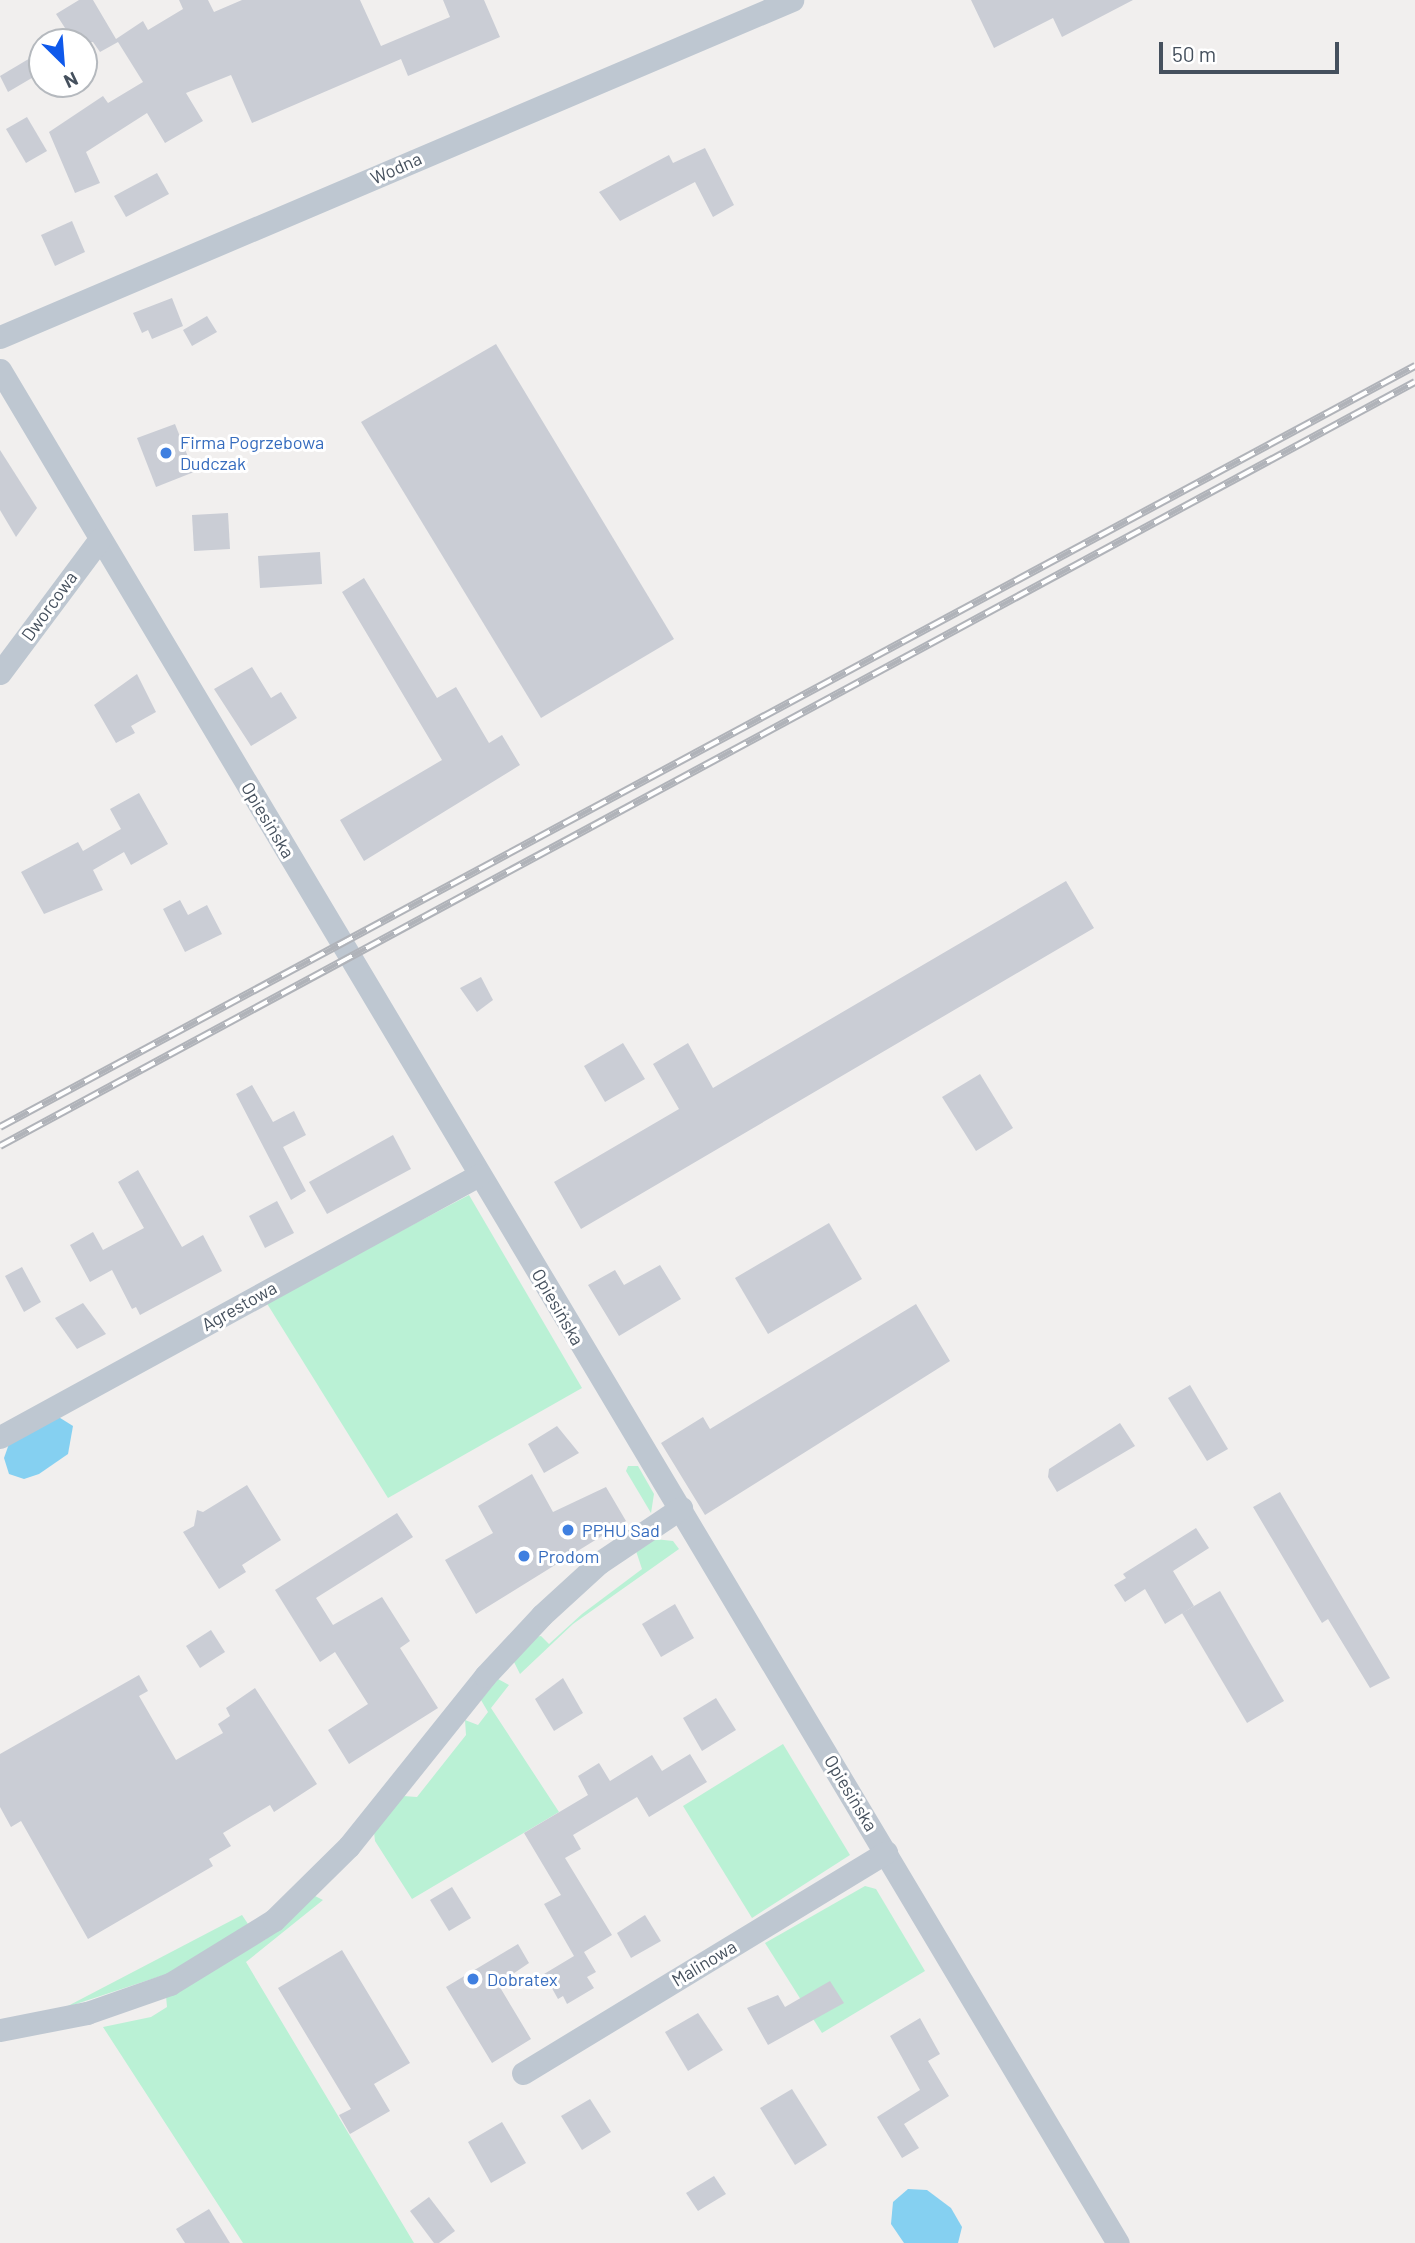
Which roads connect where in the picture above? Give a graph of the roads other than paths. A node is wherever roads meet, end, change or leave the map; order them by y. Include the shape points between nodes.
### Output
1 (792, 0) edge
2 (0, 337) edge
3 (0, 370) edge
4 (100, 539) junction
5 (0, 673) edge
6 (479, 1175) junction
7 (0, 1437) edge
8 (681, 1507) junction
9 (886, 1852) junction
10 (0, 2031) edge
11 (523, 2073) dead end
12 (1118, 2243) edge

1 - 2 street, Wodna
3 - 4 street, Opiesińska
4 - 5 street, Dworcowa
4 - 6 street, Opiesińska
6 - 7 street, Agrestowa
6 - 8 street, Opiesińska
8 - 9 street, Opiesińska
8 - 10 street via 599,1563 542,1615 485,1676 349,1846 274,1920 170,1984 88,2013
9 - 11 street, Malinowa
9 - 12 street, Opiesińska

